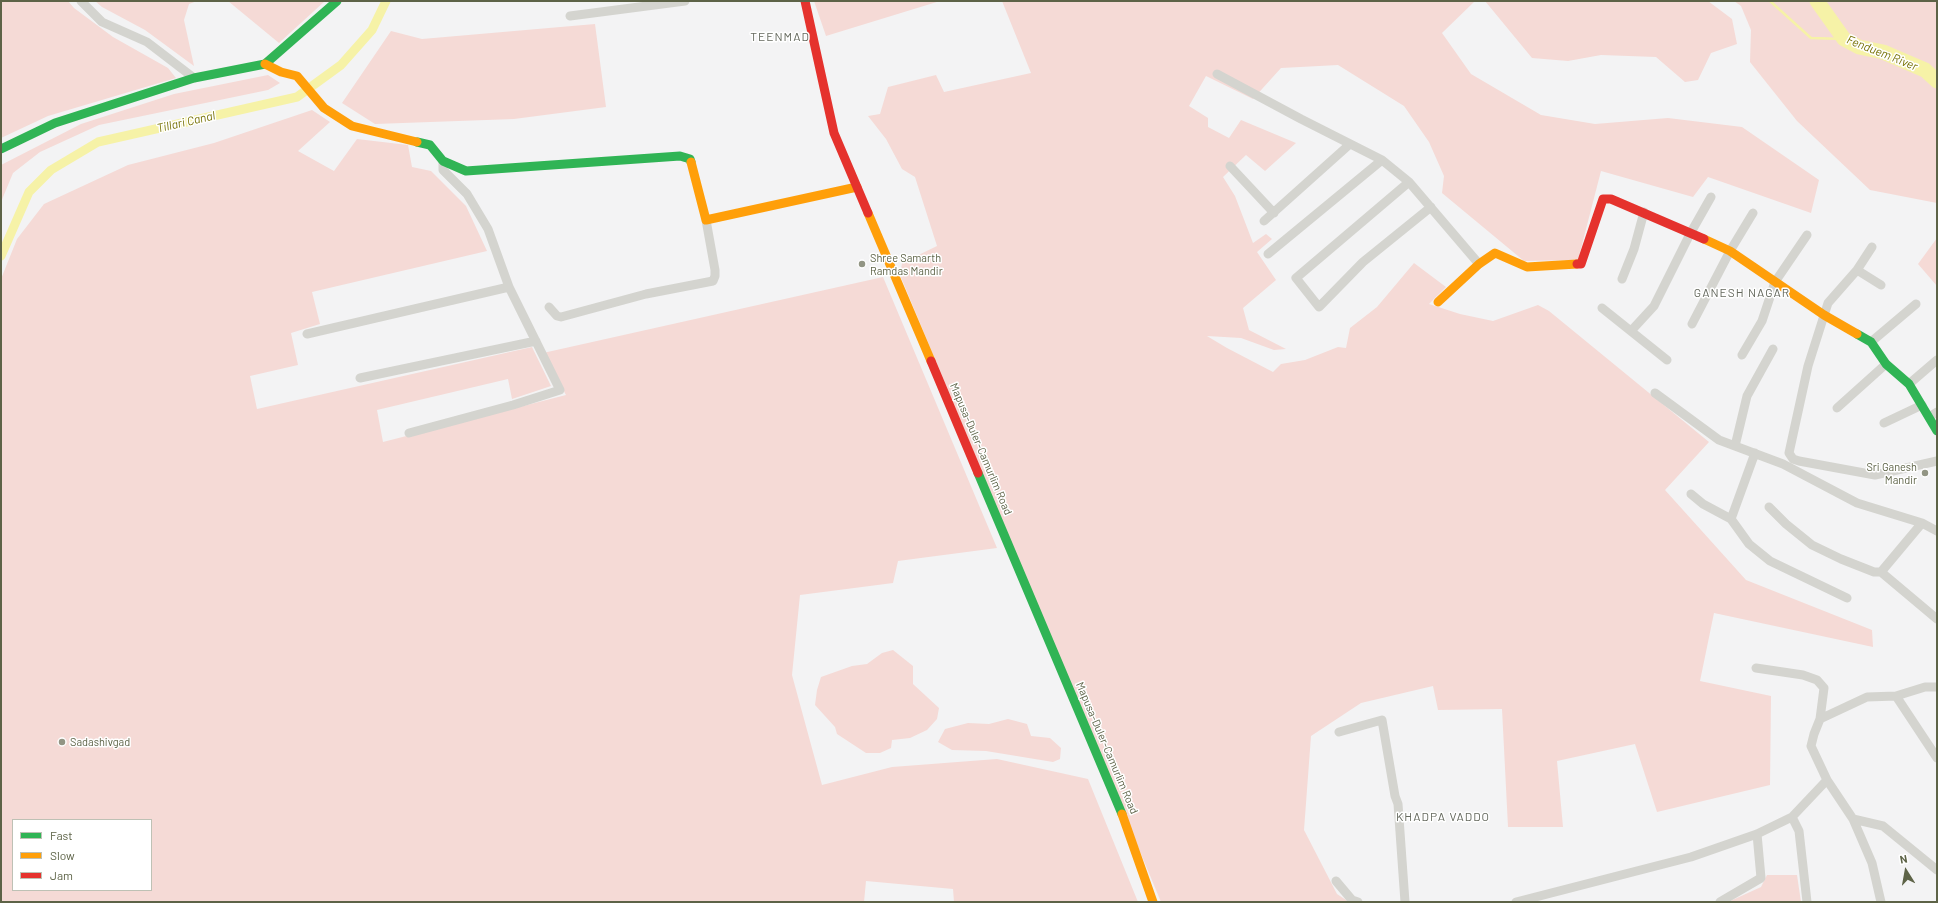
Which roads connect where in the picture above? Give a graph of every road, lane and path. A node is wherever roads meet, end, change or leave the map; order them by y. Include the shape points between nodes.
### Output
1 (81, 1) edge
2 (337, 1) edge
3 (685, 1) edge
4 (805, 1) edge
5 (570, 16) dead end
6 (265, 64) junction
7 (1217, 74) dead end
8 (194, 78) junction
9 (1350, 144) junction
10 (1, 148) edge
11 (1382, 160) junction
12 (443, 161) junction
13 (1230, 166) dead end
14 (1409, 182) junction
15 (857, 187) junction
16 (1711, 197) dead end
17 (1431, 207) junction
18 (1274, 212) junction
19 (1644, 212) junction
20 (1753, 212) dead end
21 (706, 220) junction
22 (1264, 221) dead end
23 (1690, 234) junction
24 (1807, 235) dead end
25 (1872, 247) dead end
26 (1730, 251) junction
27 (1268, 254) dead end
28 (1479, 264) junction
29 (1857, 270) junction
30 (1622, 279) dead end
31 (1775, 282) junction
32 (1881, 285) dead end
33 (509, 287) junction
34 (1438, 302) dead end
35 (1916, 304) dead end
36 (549, 307) dead end
37 (1602, 308) dead end
38 (1824, 315) junction
39 (1692, 324) dead end
40 (1631, 332) junction
41 (306, 334) dead end
42 (536, 341) junction
43 (1871, 342) junction
44 (1774, 349) dead end
45 (1742, 355) dead end
46 (1667, 360) dead end
47 (1937, 360) edge
48 (1886, 364) junction
49 (360, 378) dead end
50 (1909, 384) junction
51 (1655, 393) dead end
52 (1922, 405) junction
53 (1837, 408) dead end
54 (1933, 414) edge
55 (1884, 423) dead end
56 (1937, 431) edge
57 (409, 433) dead end
58 (1735, 446) junction
59 (1755, 453) junction
60 (1937, 461) edge
61 (1691, 494) dead end
62 (1769, 507) dead end
63 (1731, 519) junction
64 (1922, 523) junction
65 (1936, 529) edge
66 (1881, 572) junction
67 (1847, 598) dead end
68 (1937, 619) edge
69 (1756, 668) dead end
70 (1937, 687) edge
71 (1896, 696) junction
72 (1820, 719) junction
73 (1339, 732) dead end
74 (1937, 758) edge
75 (1827, 780) junction
76 (1792, 817) junction
77 (1853, 818) junction
78 (1757, 834) junction
79 (1937, 870) edge
80 (1336, 881) dead end
81 (1153, 902) edge
82 (1358, 902) edge
83 (1405, 902) edge
84 (1516, 902) edge
85 (1720, 902) edge
86 (1807, 902) edge
87 (1881, 902) edge

1 - 8 street via 102,22 147,42
2 - 6 street
3 - 5 street
4 - 15 street, Mapusa-Duler-Camurlim Road via 834,133
6 - 8 street
6 - 12 street via 297,76 324,108 352,126 430,145
7 - 9 street
8 - 10 street via 55,123
9 - 11 street
9 - 18 street
11 - 14 street
11 - 27 street
12 - 21 street via 466,170 680,156 690,159
12 - 33 street via 443,170 467,194 488,229
13 - 18 street
14 - 17 street
14 - 17 street via 1296,278 1319,307 1363,262
15 - 21 street
15 - 81 street, Mapusa-Duler-Camurlim Road via 1118,806
16 - 23 street
17 - 28 street
18 - 22 street
19 - 23 street
19 - 28 street via 1611,199 1603,199 1581,264 1527,267 1495,253
19 - 30 street via 1634,249
20 - 26 street
21 - 36 street via 715,270 713,281 646,294 561,317
23 - 26 street
23 - 40 street via 1654,306
24 - 31 street
25 - 29 street
26 - 31 street
26 - 39 street
28 - 34 street
29 - 32 street
29 - 38 street via 1828,303
31 - 38 street
31 - 45 street via 1762,321
33 - 41 street
33 - 42 street
35 - 43 street
37 - 40 street
38 - 43 street
38 - 60 street via 1808,366 1789,453 1793,459 1876,475
40 - 46 street
42 - 49 street
42 - 57 street via 560,390
43 - 48 street
44 - 58 street via 1748,396
47 - 50 street
48 - 50 street
48 - 53 street
50 - 52 street
51 - 58 street via 1719,440
52 - 54 street
52 - 55 street
54 - 56 street
58 - 59 street
59 - 63 street
59 - 64 street via 1783,464 1857,502
61 - 63 street via 1703,504
62 - 66 street via 1812,545 1840,559 1874,572
63 - 67 street via 1748,544 1770,561
64 - 65 street
64 - 66 street
66 - 68 street
69 - 72 street via 1803,675 1817,680 1824,688
70 - 71 street via 1925,687
71 - 72 street via 1867,697
71 - 74 street
72 - 75 street via 1812,746
73 - 83 street via 1382,720 1398,804
75 - 76 street
75 - 77 street
76 - 78 street
76 - 86 street via 1799,831
77 - 79 street via 1883,826
77 - 87 street via 1872,863
78 - 84 street via 1691,857
78 - 85 street via 1761,878
80 - 82 street via 1352,900

